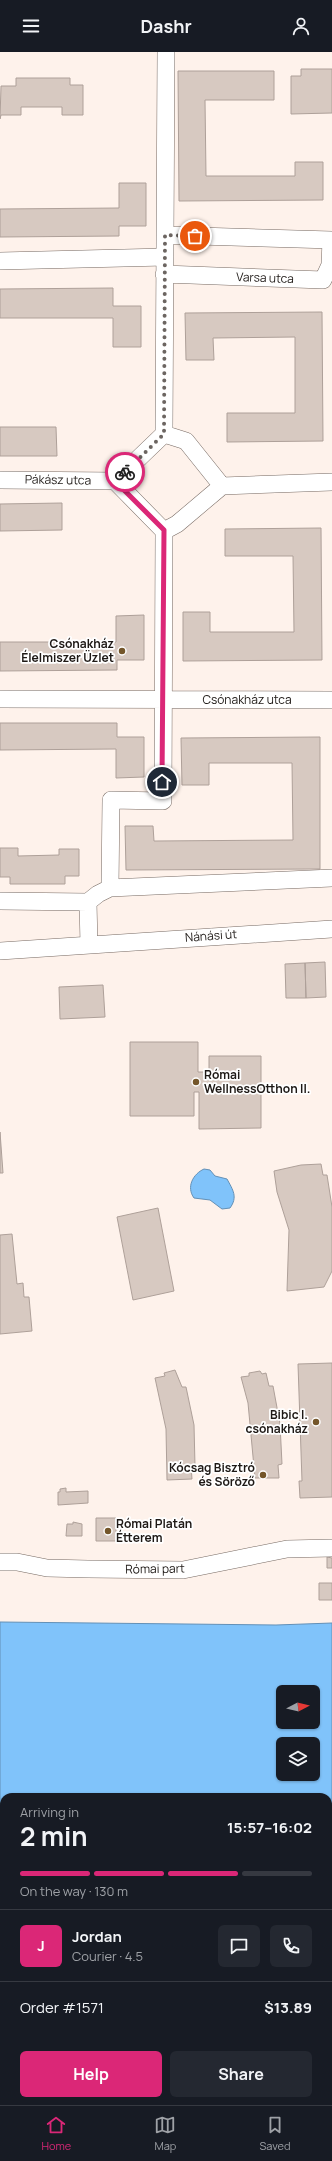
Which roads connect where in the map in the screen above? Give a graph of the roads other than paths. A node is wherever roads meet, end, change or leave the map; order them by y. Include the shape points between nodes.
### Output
1 (166, 52) edge
2 (165, 235) junction
3 (332, 240) edge
4 (165, 257) junction
5 (0, 261) edge
6 (164, 274) junction
7 (164, 434) junction
8 (0, 480) edge
9 (115, 481) junction
10 (332, 482) edge
11 (222, 486) junction
12 (164, 530) junction
13 (0, 699) edge
14 (332, 700) edge
15 (163, 701) junction
16 (332, 878) edge
17 (110, 888) junction
18 (0, 901) edge
19 (88, 902) junction
20 (332, 929) edge
21 (89, 945) junction
22 (0, 951) edge
23 (332, 1548) edge
24 (0, 1562) edge

1 - 2 street
2 - 3 street, Varsa utca
2 - 4 street
3 - 6 street, Varsa utca via 330,265 323,280
4 - 5 street
4 - 6 street
6 - 7 street
7 - 9 street
7 - 11 street via 186,441
8 - 9 street, Pákász utca
9 - 12 street
10 - 11 street
11 - 12 street via 177,524
12 - 15 street
13 - 15 street, Csónakház utca
14 - 15 street, Csónakház utca
15 - 17 street via 163,801 111,800
16 - 17 street
17 - 19 street
18 - 19 street
19 - 21 street
20 - 21 street, Nánási út
21 - 22 street, Nánási út
23 - 24 street, Római part via 287,1549 183,1570 88,1570

